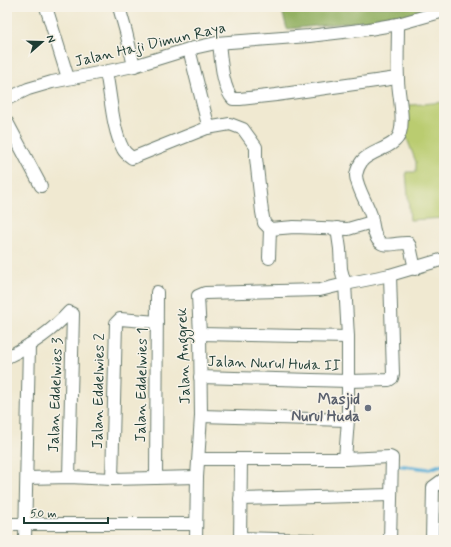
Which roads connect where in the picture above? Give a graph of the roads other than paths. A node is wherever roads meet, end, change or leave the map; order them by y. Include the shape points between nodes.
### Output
1 (46, 7) edge
2 (119, 7) edge
3 (444, 11) edge
4 (398, 24) junction
5 (219, 43) junction
6 (189, 49) junction
7 (134, 66) junction
8 (106, 72) junction
9 (68, 78) junction
10 (397, 78) junction
11 (7, 99) edge
12 (7, 122) edge
13 (207, 128) junction
14 (41, 186) dead end
15 (372, 222) junction
16 (337, 228) junction
17 (270, 229) junction
18 (269, 258) dead end
19 (444, 259) edge
20 (415, 268) junction
21 (390, 275) junction
22 (343, 277) junction
23 (157, 292) dead end
24 (157, 322) junction
25 (200, 334) junction
26 (348, 337) junction
27 (29, 345) junction
28 (7, 357) edge
29 (200, 377) junction
30 (348, 381) junction
31 (201, 416) junction
32 (348, 420) junction
33 (198, 459) junction
34 (242, 459) junction
35 (346, 459) junction
36 (69, 477) junction
37 (27, 478) junction
38 (156, 478) junction
39 (197, 478) junction
40 (112, 479) junction
41 (444, 480) edge
42 (391, 495) junction
43 (240, 499) junction
44 (7, 524) edge
45 (25, 524) junction
46 (196, 524) junction
47 (240, 539) edge
48 (25, 540) edge
49 (196, 540) edge
50 (312, 540) edge
51 (390, 540) edge
52 (432, 540) edge

1 - 9 street
2 - 7 street
3 - 4 street, Jalan Haji Dimun Raya
4 - 5 street, Jalan Haji Dimun Raya via 321,35
4 - 10 street
5 - 6 street, Jalan Haji Dimun Raya
5 - 10 street via 226,88 233,99
6 - 7 street, Jalan Haji Dimun Raya
6 - 13 street
7 - 8 street, Jalan Haji Dimun Raya
8 - 9 street, Jalan Haji Dimun Raya
8 - 13 street via 116,127 123,148 132,158
9 - 11 street, Jalan Haji Dimun Raya
10 - 15 street via 402,124 398,138 363,159 356,175
12 - 14 street
13 - 17 street via 230,124 243,129 256,147 262,212 264,223
15 - 16 street via 348,229
15 - 20 street via 380,243 408,243
16 - 17 street
16 - 22 street
17 - 18 street
19 - 20 street
20 - 21 street
21 - 22 street
21 - 30 street, Jalan Nurul Huda II via 394,374 389,380
22 - 25 street, Jalan Anggrek via 320,290 200,294
22 - 26 street
23 - 24 street, Jalan Eddelwies 1
24 - 38 street, Jalan Eddelwies 1
24 - 40 street, Jalan Eddelwies 2 via 120,319 116,323
25 - 26 street
25 - 29 street, Jalan Anggrek
26 - 30 street
27 - 28 street
27 - 36 street, Jalan Eddelwies 3 via 69,312 73,314
27 - 37 street
29 - 30 street, Jalan Nurul Huda II
29 - 31 street, Jalan Anggrek
30 - 32 street
31 - 32 street
31 - 33 street, Jalan Anggrek
32 - 35 street
33 - 34 street
33 - 39 street, Jalan Anggrek
34 - 35 street
34 - 43 street
35 - 42 street via 392,457
36 - 37 street
36 - 40 street
37 - 45 street
38 - 39 street
38 - 40 street
39 - 46 street, Jalan Anggrek
41 - 52 street via 434,486
42 - 43 street
42 - 51 street
43 - 47 street
44 - 45 street
45 - 46 street
45 - 48 street
46 - 49 street, Jalan Anggrek
47 - 50 street

